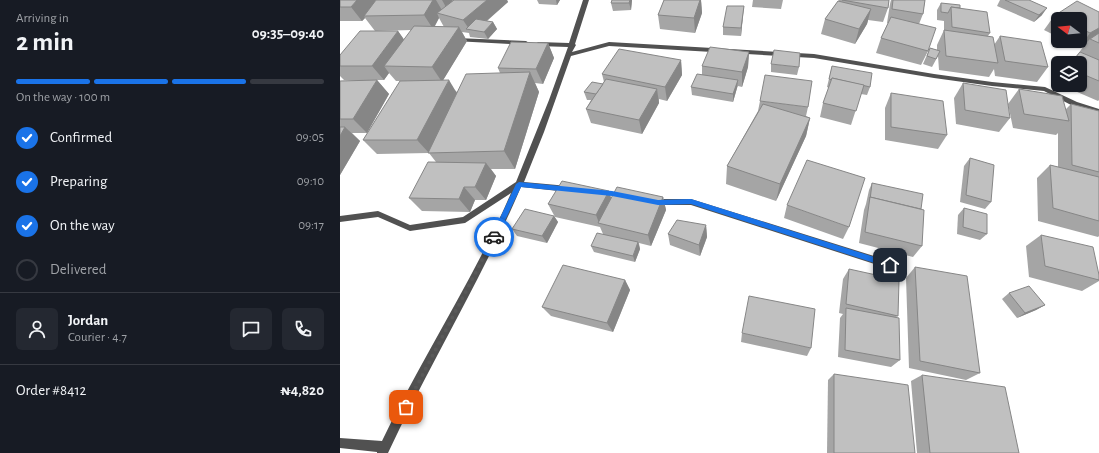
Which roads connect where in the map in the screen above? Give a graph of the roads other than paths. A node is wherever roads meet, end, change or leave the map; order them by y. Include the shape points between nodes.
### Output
1 (586, 0) edge
2 (449, 39) edge
3 (573, 45) junction
4 (570, 54) junction
5 (1099, 112) edge
6 (519, 184) junction
7 (574, 189) edge
8 (643, 199) edge
9 (340, 219) edge
10 (890, 265) dead end
11 (340, 443) edge
12 (383, 450) edge

1 - 3 street
2 - 3 street
3 - 4 street
4 - 5 street via 609,44 814,56 934,76 1045,89 1075,104
4 - 6 street
6 - 7 street
6 - 9 street via 465,220 410,228 378,214
6 - 12 street via 483,260
8 - 10 street via 658,202 691,202
11 - 12 street

